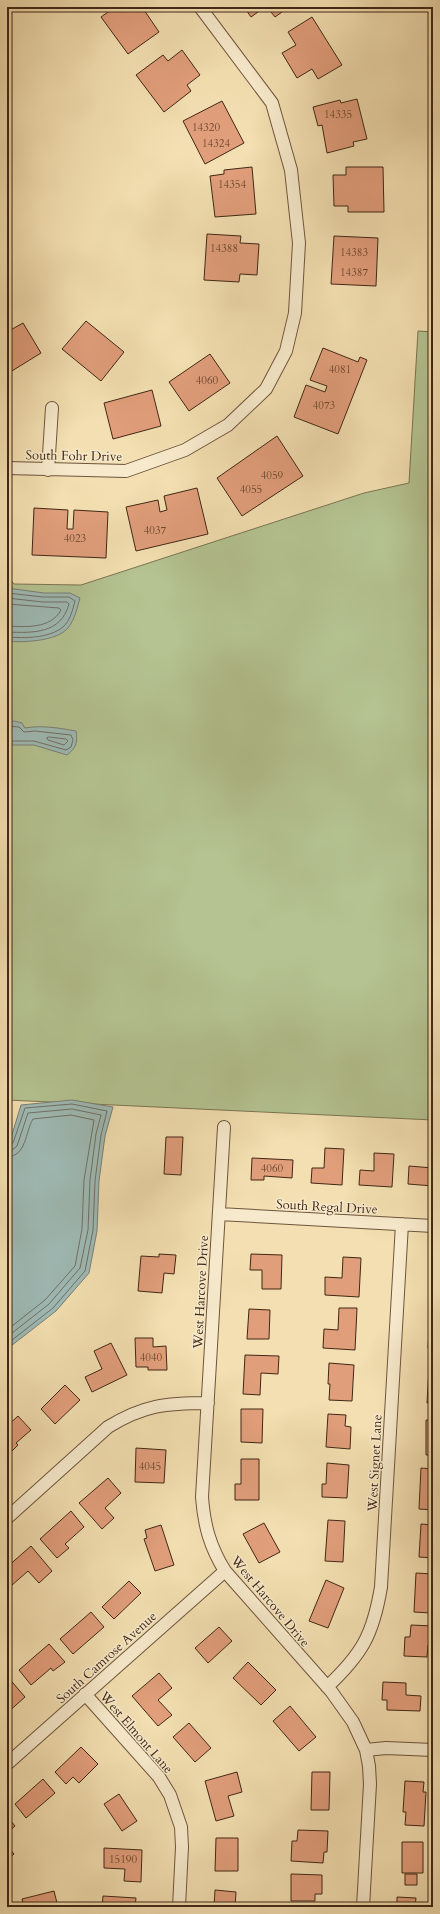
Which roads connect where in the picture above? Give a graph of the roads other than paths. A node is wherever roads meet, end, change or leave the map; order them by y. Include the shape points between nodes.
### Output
1 (200, 7) edge
2 (52, 408) dead end
3 (7, 468) edge
4 (48, 470) junction
5 (224, 1127) dead end
6 (219, 1214) junction
7 (402, 1224) junction
8 (433, 1226) edge
9 (208, 1403) junction
10 (7, 1518) edge
11 (225, 1571) junction
12 (327, 1687) junction
13 (86, 1694) junction
14 (366, 1750) junction
15 (433, 1750) edge
16 (7, 1764) edge
17 (179, 1907) edge
18 (363, 1907) edge

1 - 4 street, South Fohr Drive via 272,103 291,170 299,243 295,313 286,352 266,389 228,425 185,450 126,471
2 - 4 street
3 - 4 street, South Fohr Drive
5 - 6 street, West Harcove Drive
6 - 7 street, South Regal Drive
6 - 9 street, West Harcove Drive
7 - 8 street, South Regal Drive
7 - 12 street, West Signet Lane via 381,1587 370,1631 356,1657
9 - 10 street via 161,1405 126,1416 108,1428
9 - 11 street, West Harcove Drive via 202,1497 204,1518 207,1535
11 - 12 street, West Harcove Drive
11 - 13 street, South Camrose Avenue
12 - 14 street, West Harcove Drive via 353,1722
13 - 16 street, South Camrose Avenue
13 - 17 street, West Elmont Lane via 159,1777 170,1795 181,1827
14 - 15 street
14 - 18 street, West Harcove Drive via 370,1784

